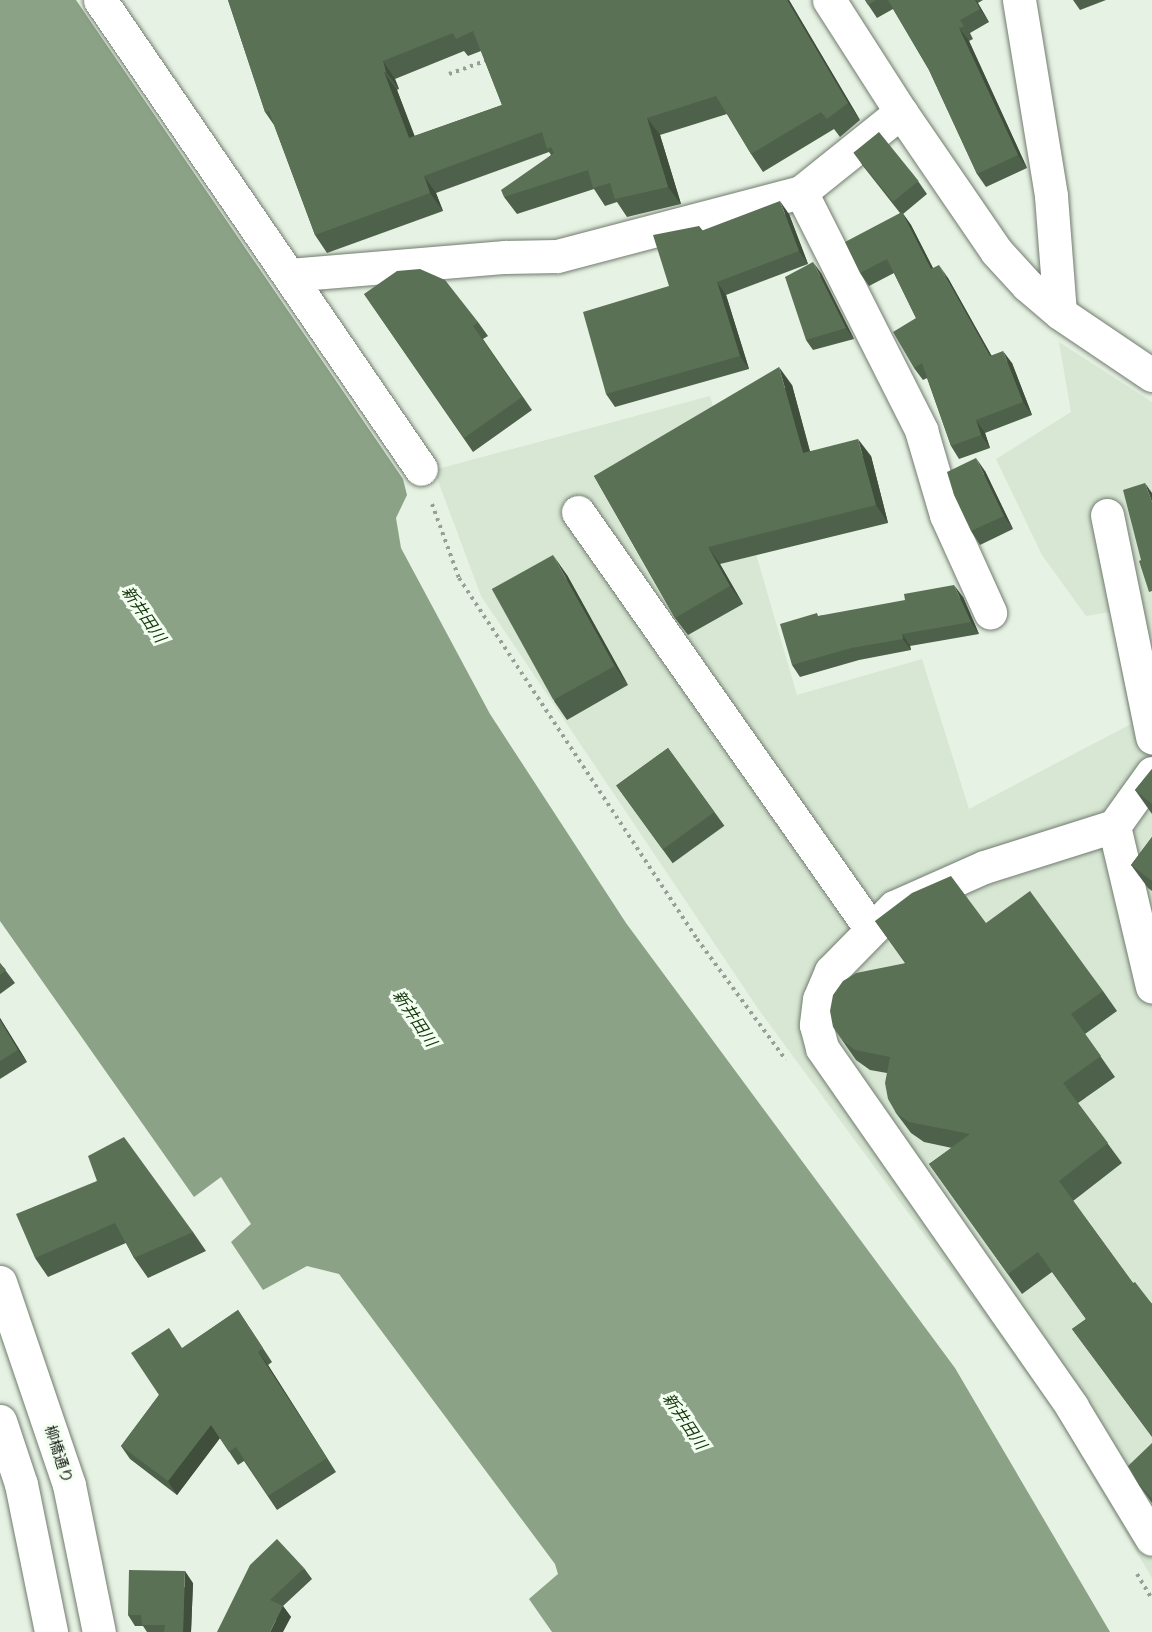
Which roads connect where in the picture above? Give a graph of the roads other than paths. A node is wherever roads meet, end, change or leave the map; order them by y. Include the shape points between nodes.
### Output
1 (100, 0) edge
2 (829, 0) edge
3 (1019, 0) edge
4 (901, 112) junction
5 (801, 192) junction
6 (289, 275) junction
7 (1060, 313) junction
8 (1152, 375) edge
9 (421, 469) road end
10 (578, 512) dead end
11 (1107, 515) dead end
12 (990, 612) dead end
13 (1152, 736) edge
14 (1152, 773) edge
15 (1114, 826) junction
16 (871, 929) junction
17 (1152, 987) edge
18 (0, 1282) edge
19 (0, 1421) edge
20 (1152, 1539) edge
21 (51, 1632) edge
22 (99, 1632) edge

1 - 6 street
2 - 4 street
3 - 7 street via 1051,196
4 - 5 street
4 - 7 street via 996,251
5 - 6 street via 557,256 505,256
5 - 12 street via 921,430 946,515
6 - 9 street
7 - 8 street
10 - 16 street
11 - 13 street
14 - 15 street
15 - 16 street via 984,867 894,907
15 - 17 street
16 - 20 street via 831,971 819,999 816,1025 822,1048 1072,1407
18 - 22 street, 柳橋通り via 69,1485
19 - 21 street via 21,1484

